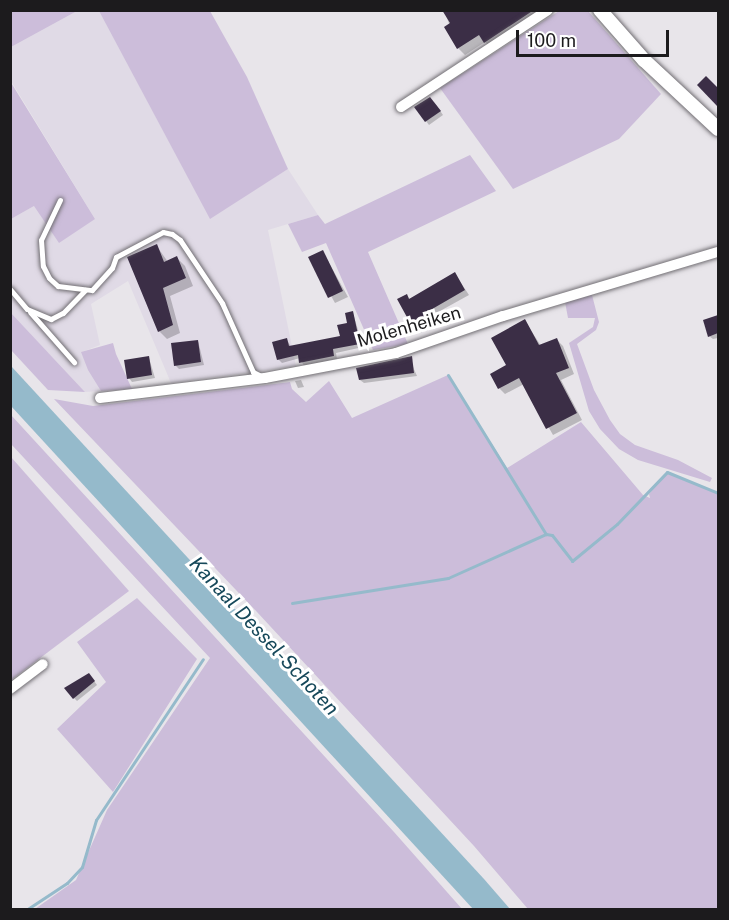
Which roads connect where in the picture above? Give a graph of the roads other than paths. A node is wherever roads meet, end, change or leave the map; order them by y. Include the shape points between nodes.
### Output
1 (548, 10) edge
2 (607, 13) edge
3 (401, 107) dead end
4 (718, 129) edge
5 (60, 200) dead end
6 (718, 252) edge
7 (10, 289) edge
8 (85, 290) junction
9 (27, 309) junction
10 (74, 362) dead end
11 (265, 378) junction
12 (100, 398) dead end
13 (43, 664) dead end
14 (10, 689) edge

1 - 3 street
2 - 4 street via 644,60
5 - 8 lane via 40,240 42,266 58,285
6 - 11 street, Molenheiken via 503,316 419,347
7 - 9 lane
8 - 9 lane via 63,313 51,319
8 - 11 lane via 92,290 103,279 116,257 163,232 172,234 222,303 253,372
9 - 10 lane
11 - 12 street, Molenheiken
13 - 14 street

